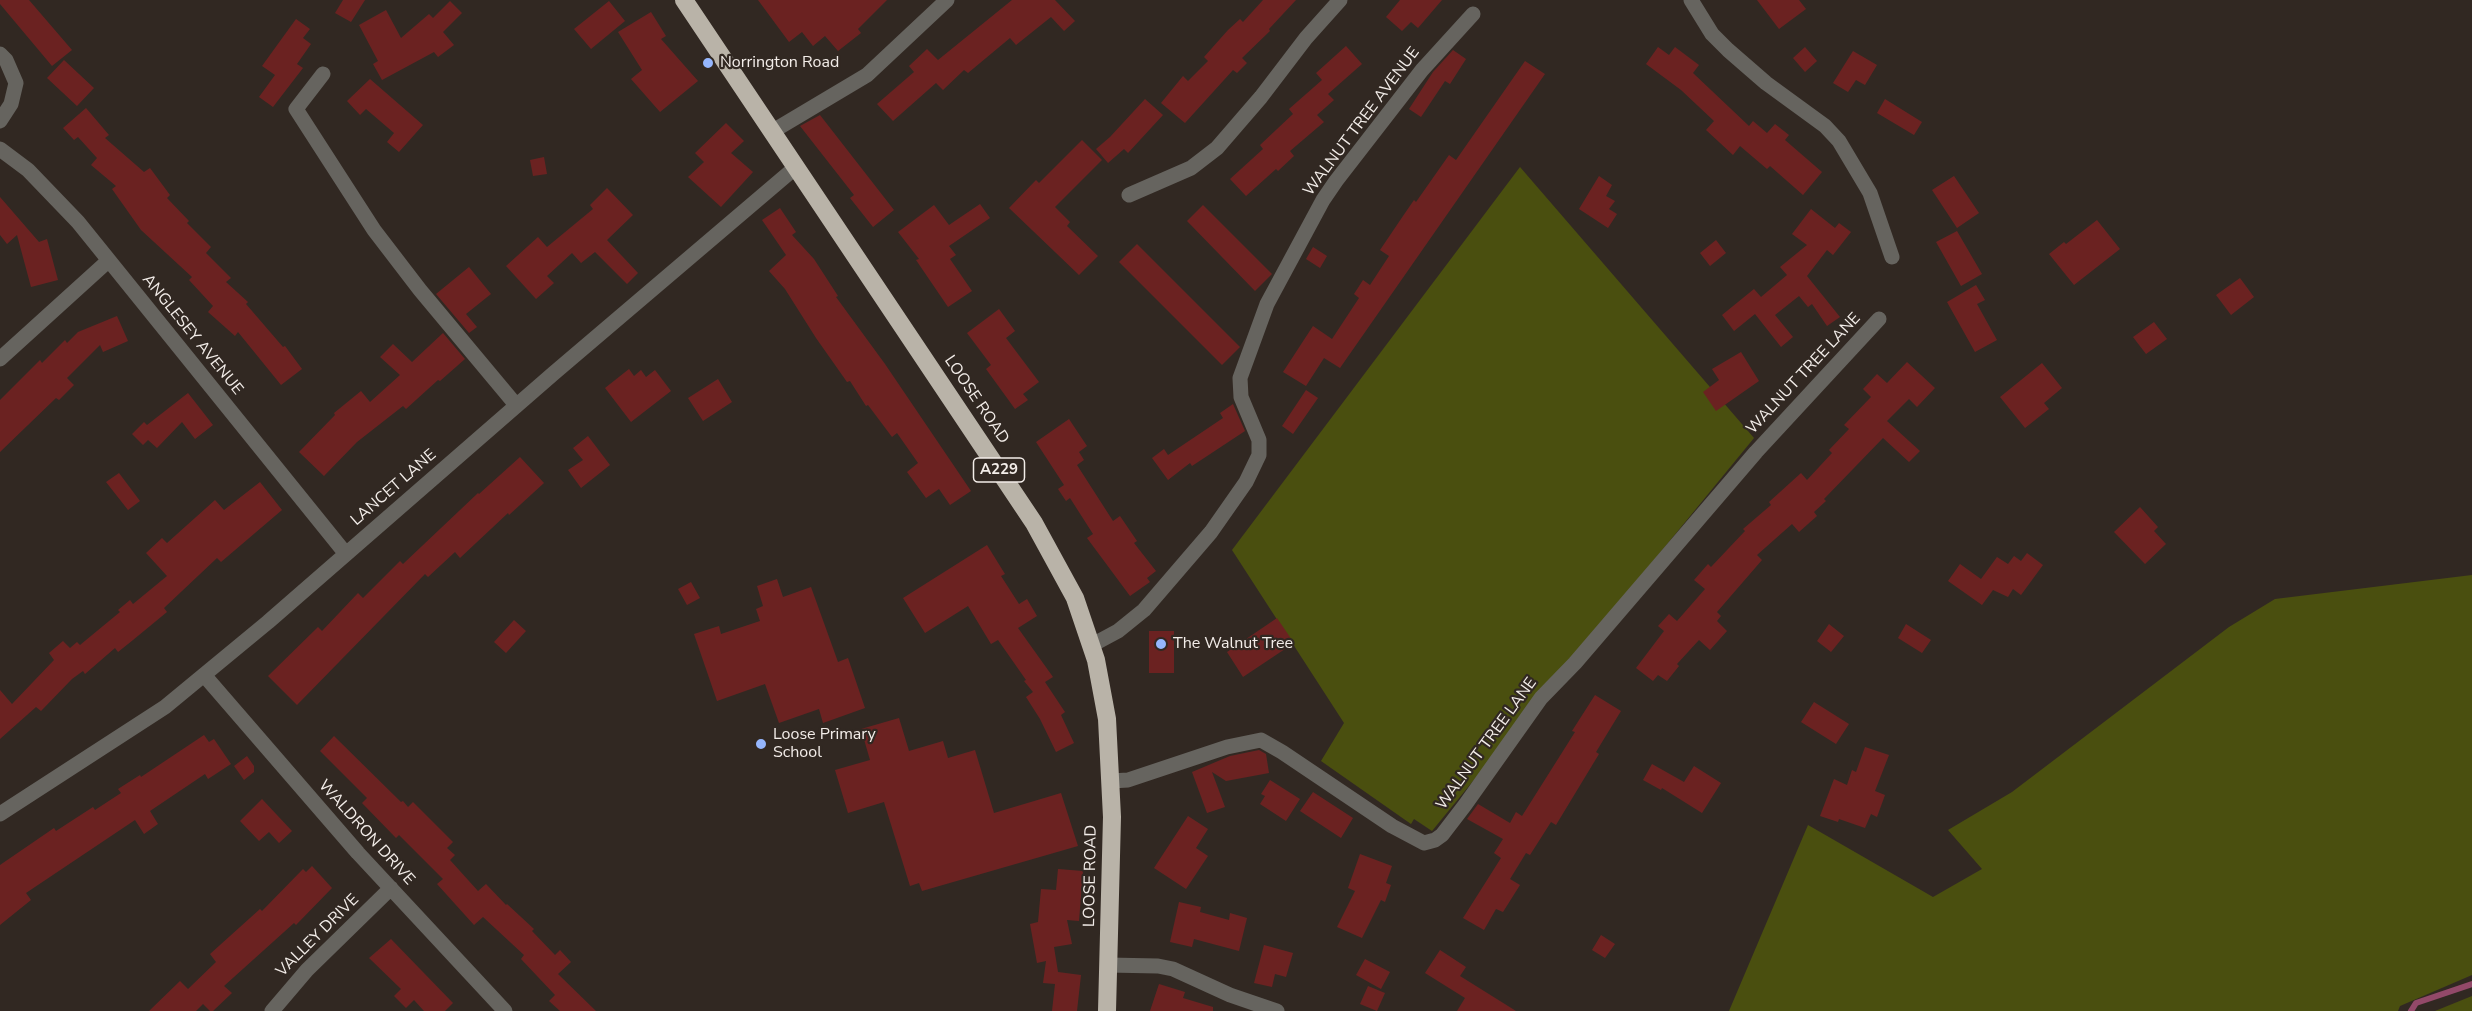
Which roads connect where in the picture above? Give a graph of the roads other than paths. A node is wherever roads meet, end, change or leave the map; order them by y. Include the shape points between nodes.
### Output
1 (684, 0) edge
2 (947, 0) edge
3 (1340, 0) edge
4 (1691, 0) edge
5 (1473, 14) dead end
6 (0, 54) edge
7 (322, 74) dead end
8 (0, 121) edge
9 (772, 131) junction
10 (0, 149) edge
11 (796, 167) junction
12 (1129, 195) dead end
13 (1892, 257) dead end
14 (108, 261) junction
15 (1879, 319) dead end
16 (0, 359) edge
17 (516, 405) junction
18 (346, 554) junction
19 (1092, 645) junction
20 (204, 675) junction
21 (1111, 782) junction
22 (0, 814) edge
23 (391, 888) junction
24 (1108, 965) junction
25 (272, 1011) edge
26 (505, 1011) edge
27 (1107, 1011) edge
28 (1277, 1011) edge

1 - 9 highway, LOOSE ROAD / A229
2 - 9 street via 867,75
3 - 12 street via 1217,148 1191,168
4 - 13 street via 1712,34 1728,50 1839,141 1870,194
5 - 19 street, WALNUT TREE AVENUE via 1422,70 1336,181 1267,304 1239,386 1259,440 1259,456 1246,482 1210,532 1144,610
6 - 8 street via 16,83 11,104
7 - 17 street via 296,109 374,230
9 - 11 highway, LOOSE ROAD / A229
10 - 14 street, ANGLESEY AVENUE via 49,190
11 - 17 street, LANCET LANE
11 - 19 highway, LOOSE ROAD / A229 via 1034,523 1075,598
14 - 16 street
14 - 18 street, ANGLESEY AVENUE
15 - 21 street, WALNUT TREE LANE via 1749,460 1541,698 1465,806 1436,840 1424,843 1392,826 1261,740
17 - 18 street, LANCET LANE
18 - 20 street, LANCET LANE
19 - 21 highway, LOOSE ROAD / A229 via 1107,718
20 - 22 street, LANCET LANE via 112,743
20 - 23 street, WALDRON DRIVE
21 - 24 highway, LOOSE ROAD / A229
23 - 25 street, VALLEY DRIVE via 307,970
23 - 26 street, WALDRON DRIVE
24 - 27 highway, LOOSE ROAD / A229
24 - 28 street via 1173,969

